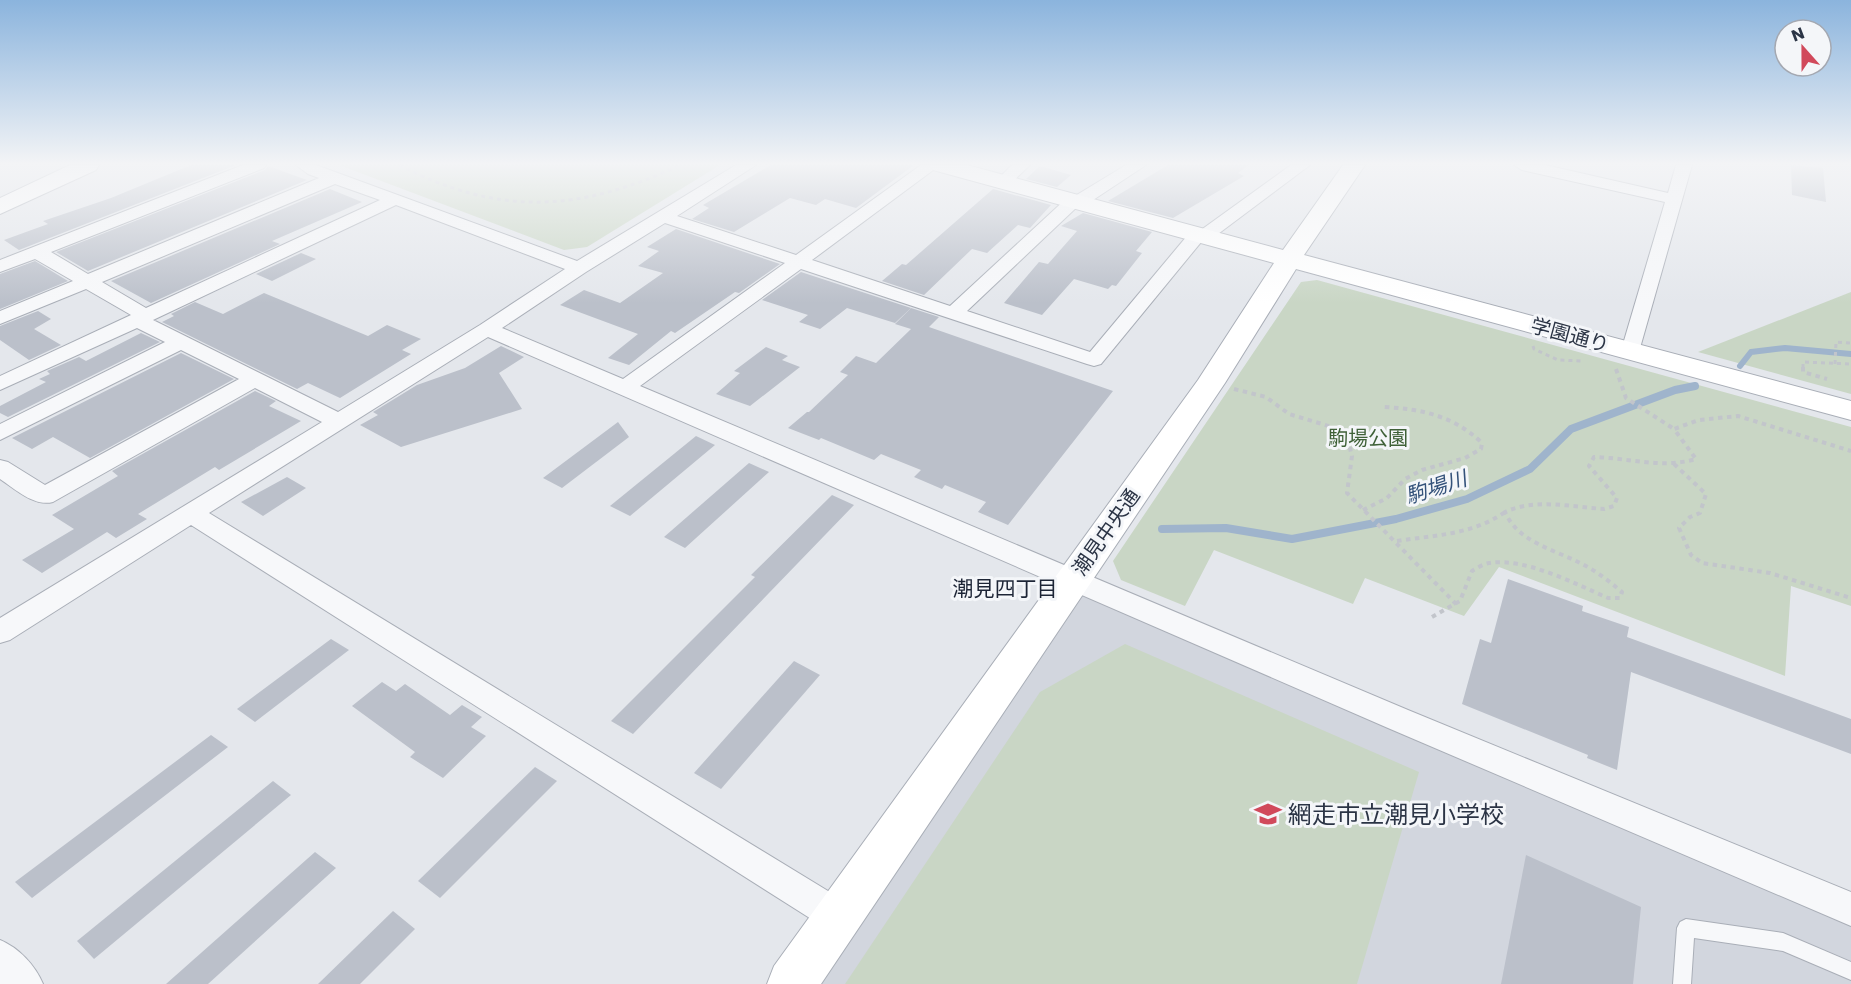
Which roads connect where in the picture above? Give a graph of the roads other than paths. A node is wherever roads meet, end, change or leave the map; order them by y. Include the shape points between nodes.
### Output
1 (142, 211) edge
2 (255, 211) edge
3 (370, 211) edge
4 (427, 211) edge
5 (674, 211) edge
6 (868, 211) edge
7 (1066, 211) edge
8 (1110, 211) edge
9 (1236, 211) edge
10 (1322, 211) edge
11 (1669, 211) edge
12 (664, 217) junction
13 (1201, 235) junction
14 (38, 252) junction
15 (1289, 259) junction
16 (798, 261) junction
17 (0, 266) edge
18 (579, 268) junction
19 (86, 282) junction
20 (954, 313) junction
21 (0, 318) edge
22 (141, 318) junction
23 (487, 329) junction
24 (181, 342) junction
25 (1621, 359) junction
26 (255, 380) junction
27 (0, 384) edge
28 (624, 387) junction
29 (1843, 409) edge
30 (338, 421) junction
31 (0, 434) edge
32 (0, 468) edge
33 (189, 513) junction
34 (1073, 580) junction
35 (0, 632) edge
36 (1851, 909) edge
37 (838, 917) junction
38 (0, 958) edge
39 (1851, 971) edge
40 (25, 984) edge
41 (792, 984) edge
42 (1682, 984) edge

1 - 14 street
2 - 19 street
3 - 22 street
4 - 18 street
5 - 12 street
6 - 16 street
7 - 20 street
8 - 13 street, 学園通り
9 - 13 street
10 - 15 street, 潮見中央通
11 - 25 street
12 - 16 street
12 - 18 street
13 - 15 street, 学園通り
13 - 20 street via 1094,360
14 - 17 street
14 - 19 street
15 - 25 street, 学園通り via 1538,327
15 - 34 street, 潮見中央通 via 1210,383
16 - 20 street
16 - 28 street
18 - 23 street
19 - 21 street
19 - 22 street
22 - 24 street
22 - 27 street
23 - 28 street
23 - 30 street
24 - 26 street
24 - 31 street
25 - 29 street, 学園通り
26 - 30 street
26 - 32 street via 44,496
28 - 34 street
30 - 33 street
33 - 35 street
33 - 37 street
34 - 36 street
34 - 37 street, 潮見中央通
37 - 41 street, 潮見中央通
38 - 40 street
39 - 42 lane via 1783,942 1686,928

